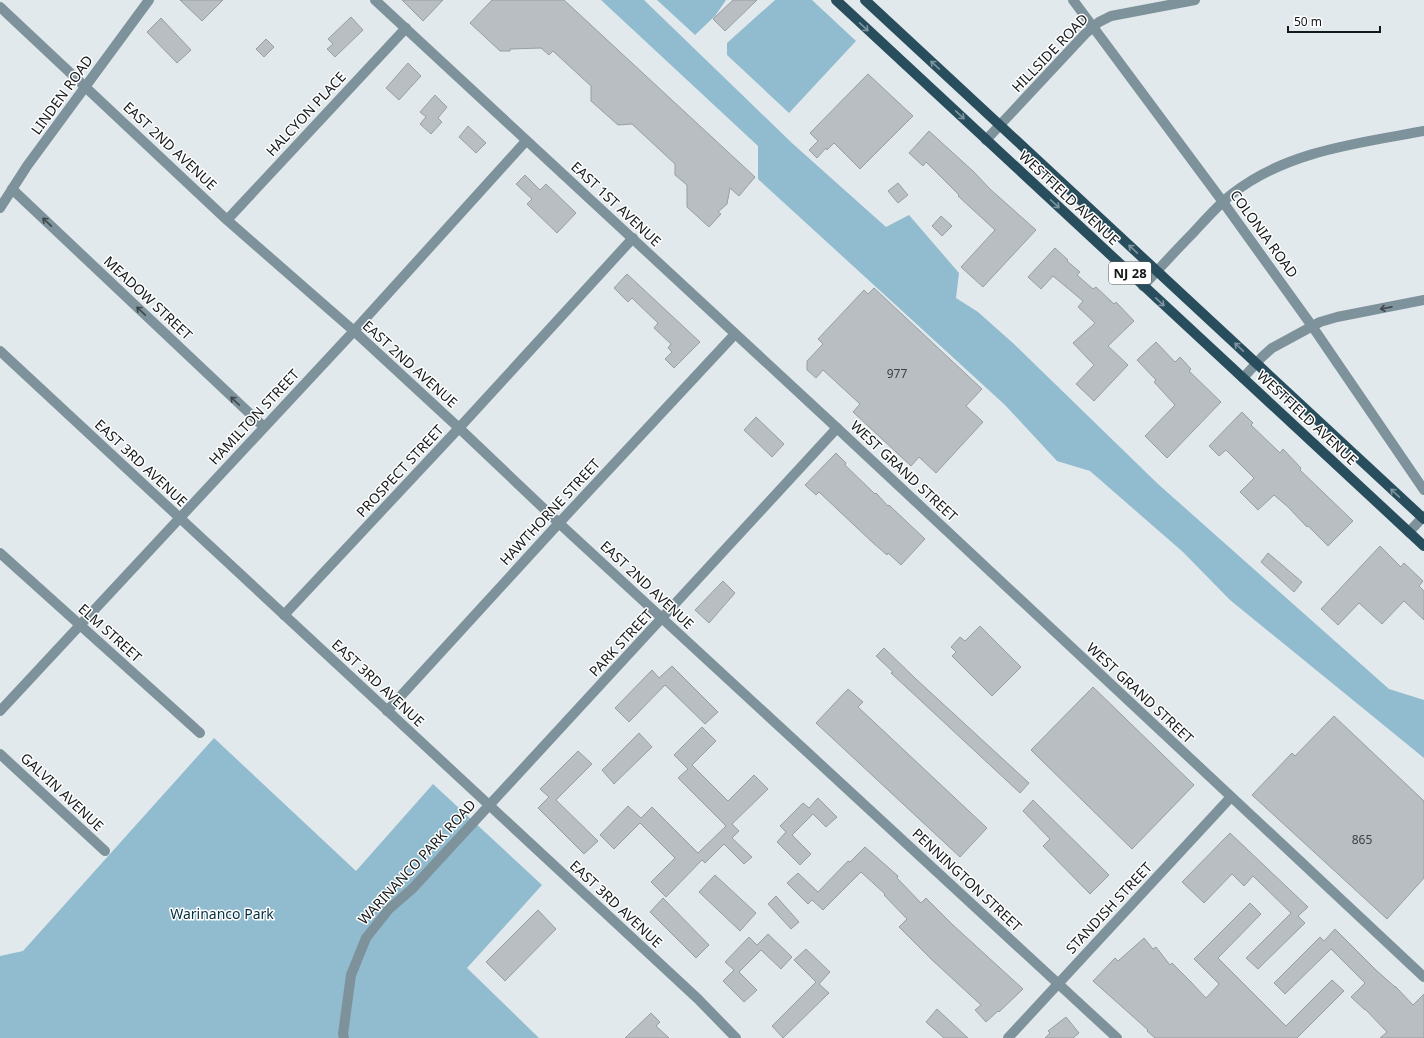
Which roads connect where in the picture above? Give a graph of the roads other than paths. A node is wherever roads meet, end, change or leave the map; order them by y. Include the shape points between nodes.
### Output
1 (149, 0) edge
2 (375, 0) edge
3 (836, 0) edge
4 (865, 0) edge
5 (1074, 0) edge
6 (1195, 0) edge
7 (0, 7) edge
8 (1094, 26) junction
9 (406, 28) junction
10 (85, 86) junction
11 (1000, 125) junction
12 (1424, 131) edge
13 (986, 140) junction
14 (526, 141) junction
15 (12, 189) junction
16 (1223, 202) junction
17 (0, 208) edge
18 (227, 220) junction
19 (633, 238) junction
20 (1157, 271) junction
21 (1143, 286) junction
22 (1424, 300) edge
23 (1312, 326) junction
24 (354, 331) junction
25 (735, 334) junction
26 (0, 351) edge
27 (1256, 363) junction
28 (1243, 378) junction
29 (264, 427) junction
30 (459, 428) junction
31 (837, 428) junction
32 (1424, 490) edge
33 (179, 517) junction
34 (1423, 517) edge
35 (559, 523) junction
36 (1409, 532) junction
37 (1424, 546) edge
38 (0, 553) edge
39 (284, 615) junction
40 (662, 618) junction
41 (80, 624) junction
42 (0, 710) edge
43 (387, 711) junction
44 (200, 733) dead end
45 (798, 743) joint
46 (0, 754) edge
47 (1231, 797) junction
48 (489, 805) junction
49 (105, 851) dead end
50 (1424, 977) edge
51 (1058, 983) junction
52 (344, 1038) edge
53 (736, 1038) edge
54 (1008, 1038) edge
55 (1117, 1038) edge

1 - 10 street, LINDEN ROAD
2 - 9 street, EAST 1ST AVENUE
3 -> 13 main road, WESTFIELD AVENUE / NJ 28
11 -> 4 main road, WESTFIELD AVENUE / NJ 28
5 - 8 street, COLONIA ROAD
6 - 8 street, HILLSIDE ROAD via 1119,14
7 - 10 street, EAST 2ND AVENUE
8 - 11 street, HILLSIDE ROAD
8 - 16 street, COLONIA ROAD
9 - 14 street, EAST 1ST AVENUE
9 - 18 street, HALCYON PLACE
10 - 15 street, LINDEN ROAD
10 - 18 street, EAST 2ND AVENUE
11 - 13 street, HILLSIDE ROAD
20 -> 11 main road, WESTFIELD AVENUE / NJ 28
12 - 16 street via 1334,148 1308,156 1261,175 1236,190
13 -> 21 main road, WESTFIELD AVENUE / NJ 28
14 - 19 street, EAST 1ST AVENUE
14 - 24 street, HAMILTON STREET
15 - 17 street, LINDEN ROAD
29 -> 15 street, MEADOW STREET
16 - 20 street
16 - 23 street, COLONIA ROAD
18 - 24 street, EAST 2ND AVENUE
19 - 25 street, EAST 1ST AVENUE
19 - 30 street, PROSPECT STREET
20 - 21 street
27 -> 20 main road, WESTFIELD AVENUE / NJ 28
21 -> 28 main road, WESTFIELD AVENUE / NJ 28
22 -> 23 street via 1337,317
23 - 27 street via 1272,348
23 - 32 street, COLONIA ROAD
24 - 29 street, HAMILTON STREET
24 - 30 street, EAST 2ND AVENUE
25 - 31 street, EAST 1ST AVENUE
25 - 35 street, HAWTHORNE STREET
26 - 33 street, EAST 3RD AVENUE
27 - 28 street
34 -> 27 main road, WESTFIELD AVENUE / NJ 28
28 - 36 main road, WESTFIELD AVENUE / NJ 28
29 - 33 street, HAMILTON STREET
30 - 35 street, EAST 2ND AVENUE
30 - 39 street, PROSPECT STREET
31 - 40 street, PARK STREET
31 - 47 street, WEST GRAND STREET
33 - 39 street, EAST 3RD AVENUE
33 - 41 street, HAMILTON STREET
34 - 36 street
35 - 40 street, EAST 2ND AVENUE
35 - 43 street, HAWTHORNE STREET
36 - 37 main road, WESTFIELD AVENUE / NJ 28
38 - 41 street, ELM STREET
39 - 43 street, EAST 3RD AVENUE
40 - 45 street, EAST 2ND AVENUE
40 - 48 street, PARK STREET
41 - 42 street, HAMILTON STREET
41 - 44 street, ELM STREET
43 - 48 street, EAST 3RD AVENUE
45 - 51 street, PENNINGTON STREET
46 - 49 street, GALVIN AVENUE
47 - 50 street, WEST GRAND STREET
47 - 51 street, STANDISH STREET
48 - 52 street, WARINANCO PARK ROAD via 412,889 388,909 366,938 351,975
48 - 53 street, EAST 3RD AVENUE via 698,999
51 - 54 street, STANDISH STREET
51 - 55 street, PENNINGTON STREET

